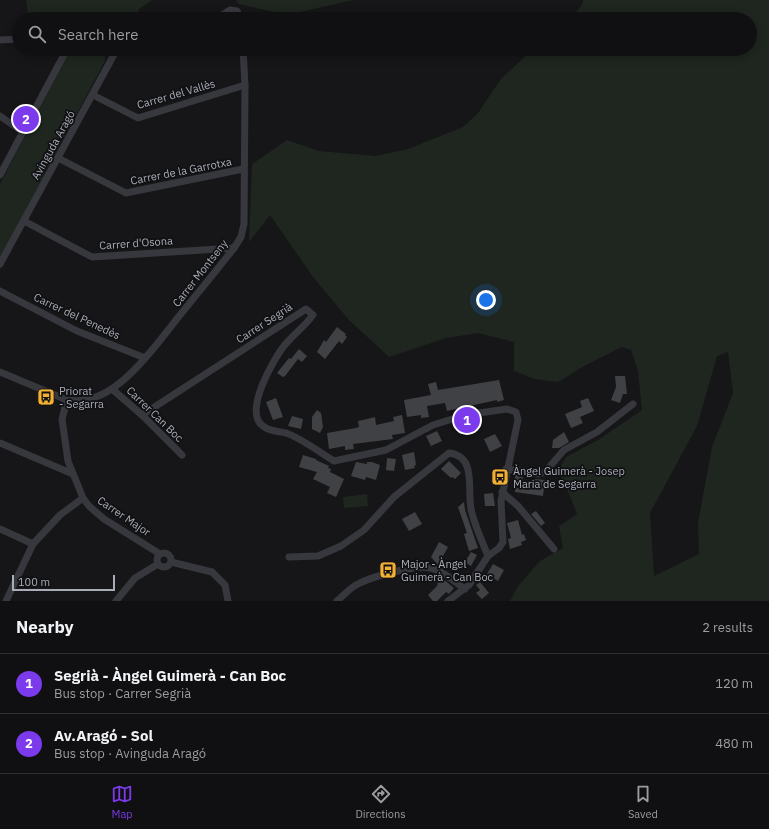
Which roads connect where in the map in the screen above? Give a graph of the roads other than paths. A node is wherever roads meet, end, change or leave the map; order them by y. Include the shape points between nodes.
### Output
1 (227, 12) edge
2 (237, 12) edge
3 (12, 39) edge
4 (0, 40) edge
5 (63, 56) edge
6 (113, 56) edge
7 (243, 56) edge
8 (245, 85) junction
9 (93, 95) junction
10 (0, 116) edge
11 (23, 132) junction
12 (58, 158) junction
13 (243, 169) junction
14 (0, 175) edge
15 (24, 221) junction
16 (0, 247) edge
17 (234, 248) junction
18 (7, 251) junction
19 (0, 264) edge
20 (0, 291) edge
21 (145, 358) junction
22 (0, 372) edge
23 (112, 389) junction
24 (67, 400) junction
25 (632, 404) dead end
26 (142, 415) junction
27 (0, 443) edge
28 (182, 456) dead end
29 (506, 469) junction
30 (73, 474) junction
31 (502, 492) junction
32 (83, 498) junction
33 (0, 529) edge
34 (33, 544) junction
35 (554, 549) dead end
36 (160, 554) junction
37 (488, 556) junction
38 (288, 557) dead end
39 (171, 562) junction
40 (158, 564) junction
41 (465, 589) junction
42 (6, 601) edge
43 (116, 601) edge
44 (228, 601) edge
45 (337, 601) edge
46 (448, 601) edge

1 - 2 street
3 - 4 street
5 - 11 street
6 - 9 street, Avinguda Aragó
7 - 8 street, Carrer Montseny
8 - 9 street, Carrer del Vallès via 138,118
8 - 13 street, Carrer Montseny
9 - 12 street, Avinguda Aragó
10 - 11 street
11 - 14 street
12 - 13 street, Carrer de la Garrotxa via 126,193
12 - 15 street, Avinguda Aragó
13 - 17 street, Carrer Montseny via 244,224 241,237
15 - 17 street, Carrer d'Osona via 92,257
15 - 18 street, Avinguda Aragó
16 - 18 street
17 - 21 street, Carrer Montseny
18 - 19 street, Avinguda Aragó
20 - 21 street, Carrer del Penedès via 77,330
21 - 23 street, Carrer Montseny via 138,368
22 - 24 street
23 - 24 street, Carrer Montseny via 86,401
23 - 26 street, Carrer Can Boc
24 - 30 street, Carrer Major via 62,419 68,460
25 - 29 street via 597,432 564,450 544,472 539,474
26 - 28 street, Carrer Can Boc
26 - 29 street, Carrer Segrià via 306,309 313,315 283,347 258,398 257,417 262,426 272,431 287,433 334,461 386,450 433,425 465,415 507,409 516,412 518,420
27 - 30 street
29 - 31 street
30 - 32 street, Carrer Major
31 - 35 street via 518,506
31 - 37 street via 503,542
32 - 34 street via 60,515
32 - 36 street, Carrer Major via 104,519
33 - 34 street
34 - 42 street
36 - 39 street via 168,554
36 - 40 street via 157,558
37 - 38 street via 471,509 468,467 463,458 449,453 394,497 364,530 341,546 318,556
37 - 41 street
39 - 40 street via 165,567
39 - 44 street via 212,572 225,586
40 - 43 street via 135,578
41 - 45 street via 440,571 416,567 357,585
41 - 46 street

